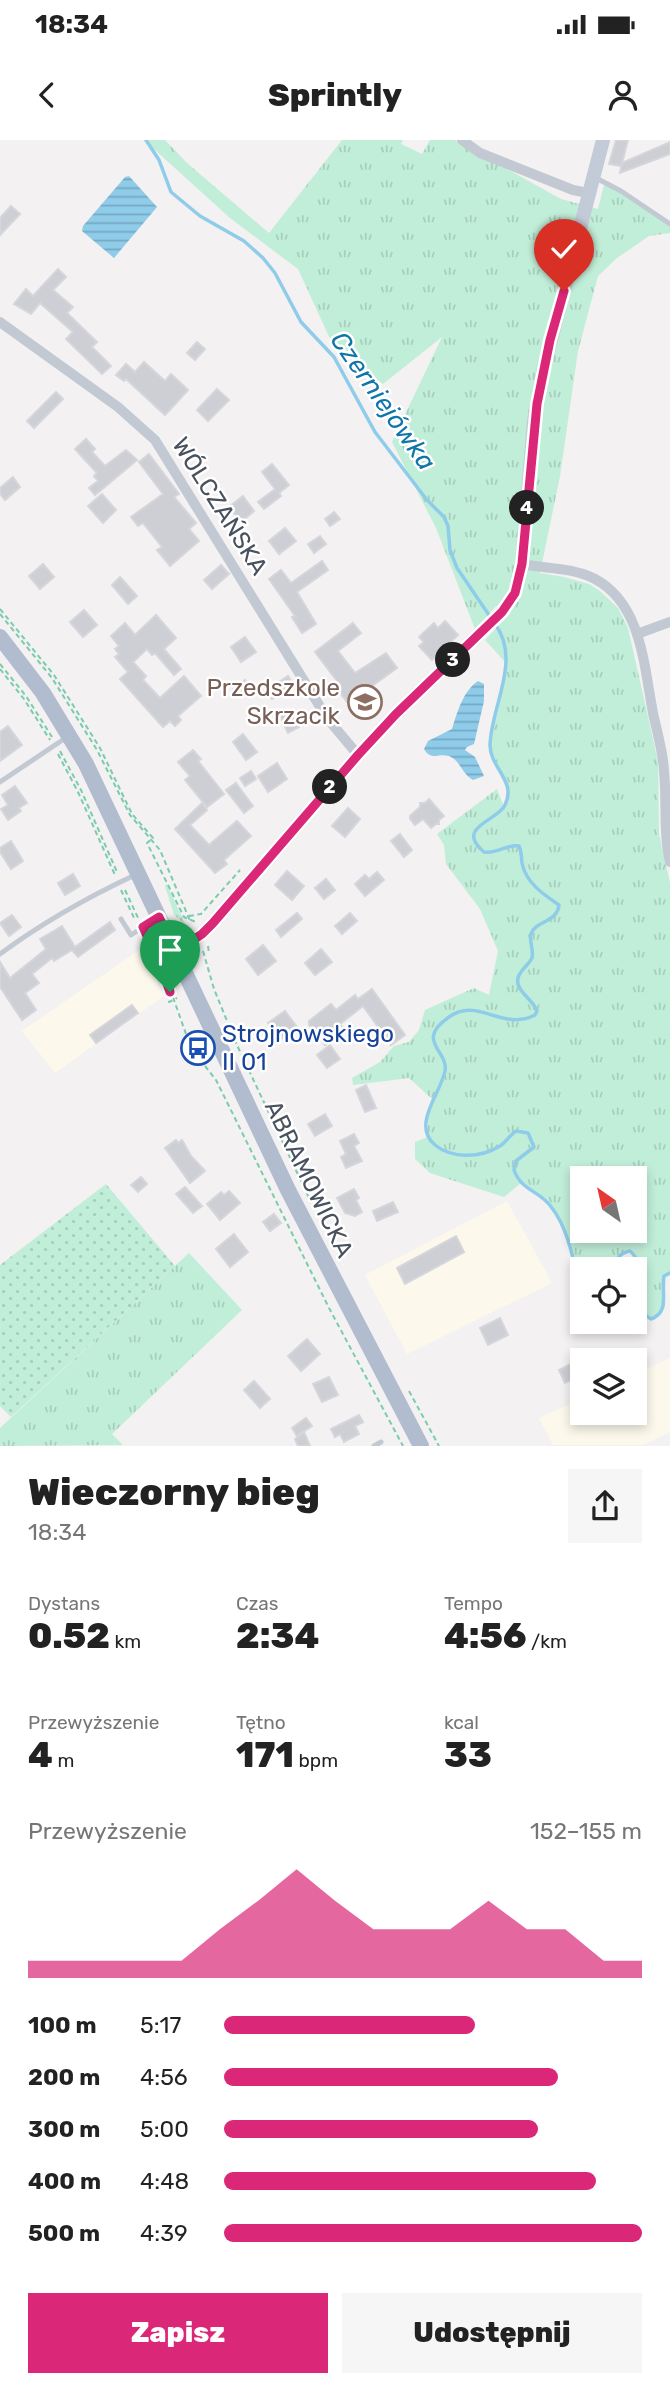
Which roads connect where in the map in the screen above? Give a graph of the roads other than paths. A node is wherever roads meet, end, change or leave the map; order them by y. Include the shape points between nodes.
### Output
1 (462, 140) edge
2 (603, 140) edge
3 (593, 178) junction
4 (588, 193) junction
5 (670, 224) edge
6 (0, 322) edge
7 (522, 564) junction
8 (670, 622) edge
9 (637, 635) junction
10 (0, 637) edge
11 (60, 741) junction
12 (358, 755) junction
13 (0, 782) edge
14 (668, 783) edge
15 (670, 862) edge
16 (138, 874) junction
17 (159, 917) junction
18 (121, 919) dead end
19 (175, 952) junction
20 (0, 954) edge
21 (382, 1442) dead end
22 (374, 1446) edge
23 (422, 1446) edge

1 - 4 street via 481,153
2 - 3 street
3 - 4 street
3 - 5 lane via 605,181
4 - 7 street via 537,404
6 - 12 street, WÓLCZAŃSKA via 118,407 155,440 327,718
7 - 9 street via 574,571 601,583 622,602
7 - 12 street via 515,593 502,612
8 - 9 street
9 - 14 street
10 - 11 main road, ABRAMOWICKA via 43,693
11 - 13 lane
11 - 16 main road, ABRAMOWICKA via 96,784
12 - 19 street via 202,940
14 - 15 street
16 - 17 main road, ABRAMOWICKA
16 - 20 lane
17 - 18 lane via 131,935
17 - 19 main road, ABRAMOWICKA
19 - 23 main road, ABRAMOWICKA via 312,1239
21 - 22 lane

